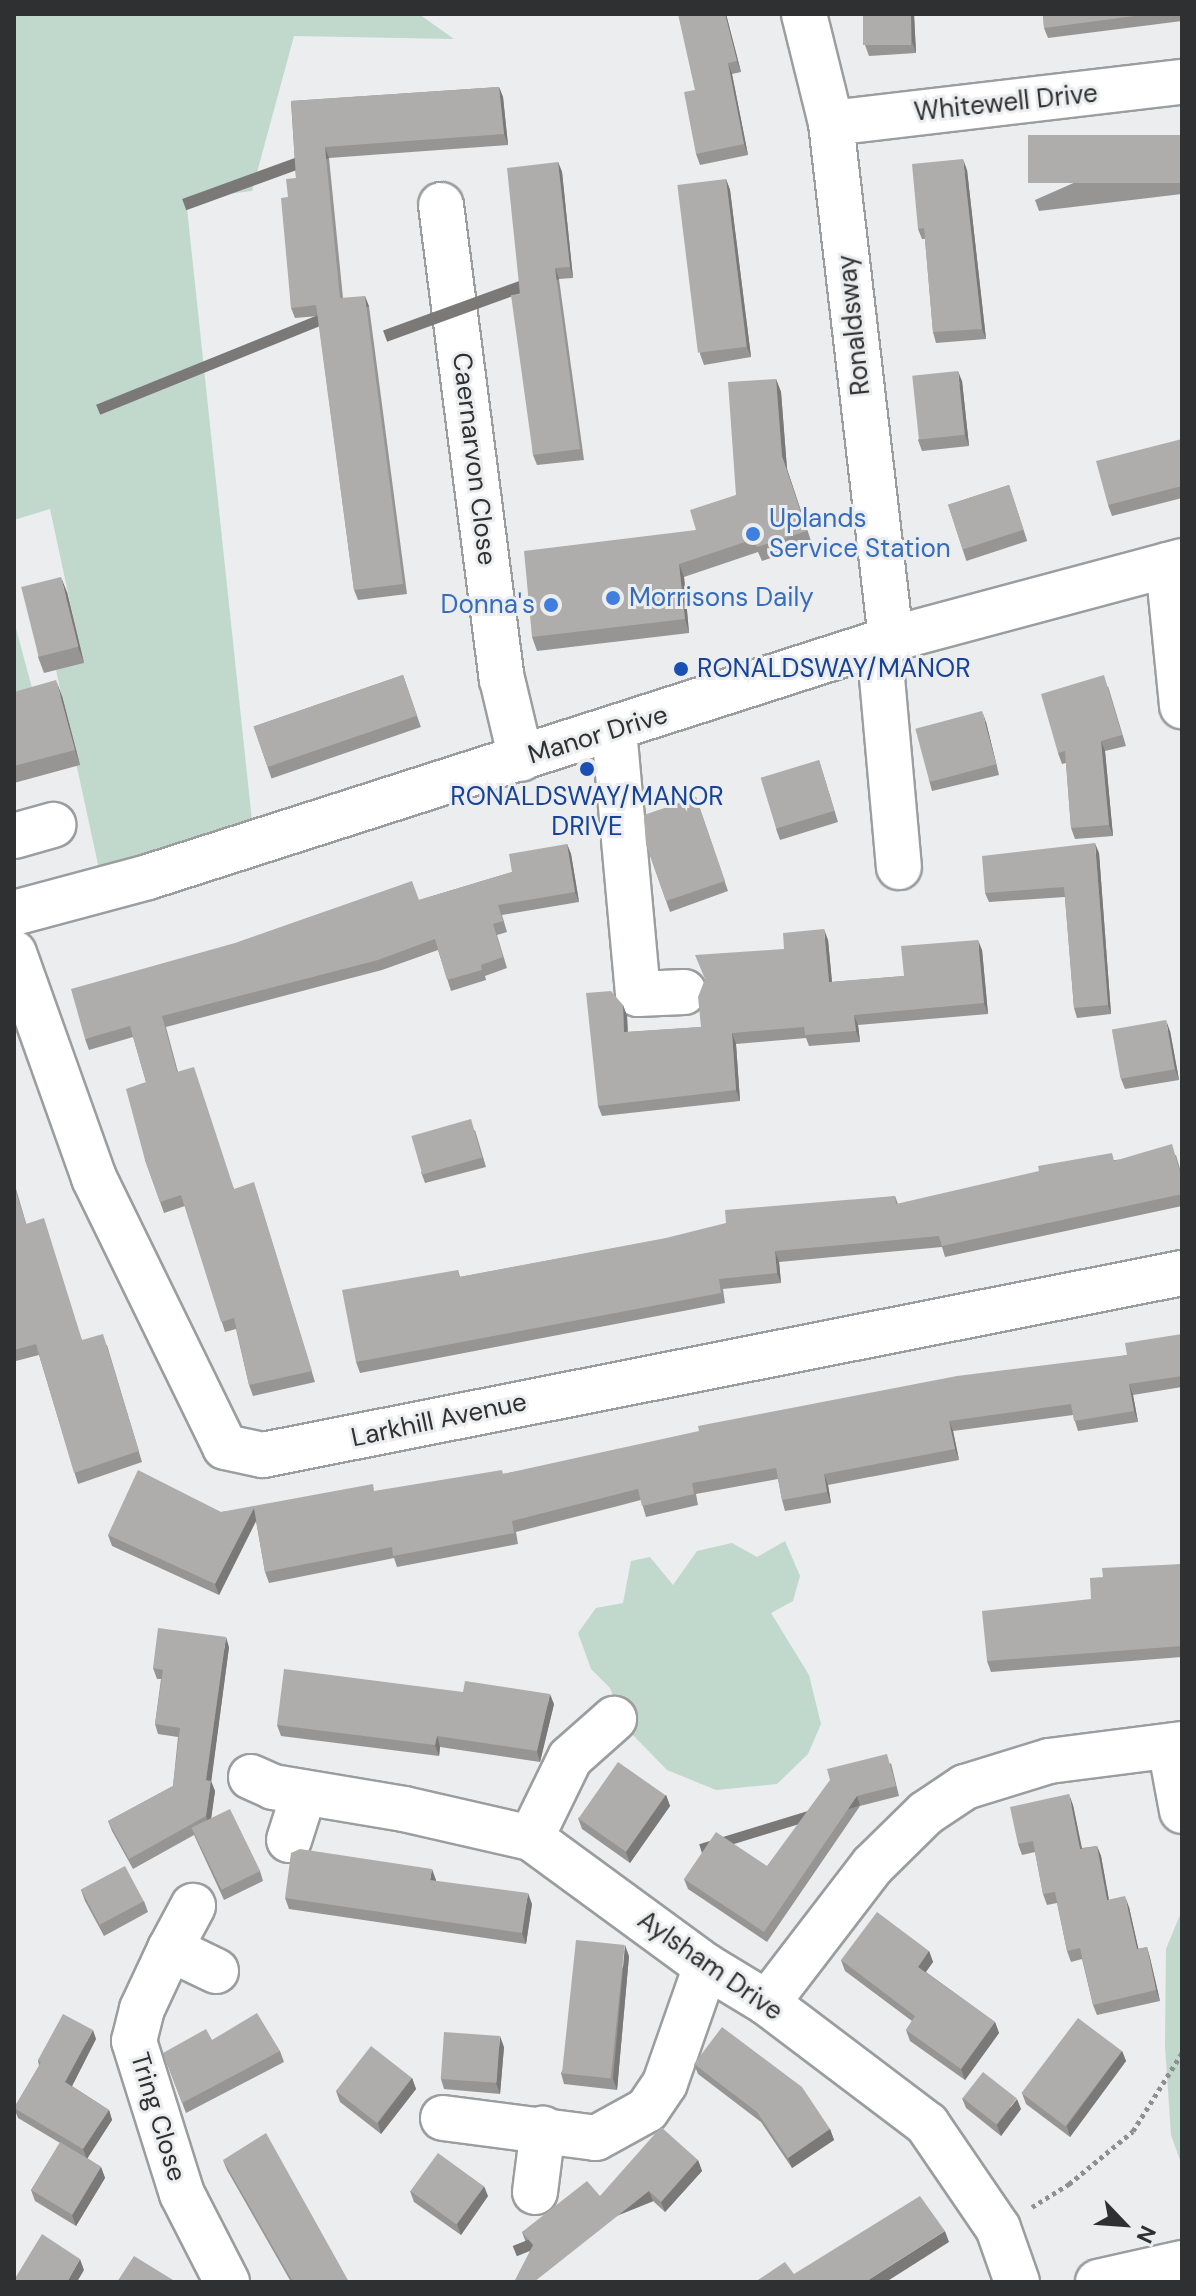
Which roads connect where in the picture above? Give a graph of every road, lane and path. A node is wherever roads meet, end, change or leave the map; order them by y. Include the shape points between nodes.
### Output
1 (804, 14) edge
2 (1182, 82) edge
3 (831, 123) junction
4 (441, 205) dead end
5 (1175, 563) edge
6 (885, 642) junction
7 (1182, 706) edge
8 (614, 730) junction
9 (521, 759) junction
10 (899, 867) dead end
11 (14, 913) edge
12 (14, 953) edge
13 (684, 992) dead end
14 (1182, 1273) edge
15 (614, 1719) dead end
16 (1176, 1745) edge
17 (251, 1777) dead end
18 (304, 1793) junction
19 (1182, 1811) edge
20 (531, 1838) junction
21 (289, 1840) dead end
22 (193, 1906) dead end
23 (170, 1949) junction
24 (706, 1966) junction
25 (216, 1971) dead end
26 (767, 2003) junction
27 (1182, 2053) edge
28 (443, 2118) dead end
29 (543, 2129) junction
30 (535, 2192) dead end
31 (998, 2228) junction
32 (1182, 2263) edge
33 (227, 2282) edge
34 (1017, 2282) edge
35 (1098, 2282) edge

1 - 3 street, Ronaldsway
2 - 3 street, Whitewell Drive
3 - 6 street, Ronaldsway
4 - 9 street, Caernarvon Close via 502,679
5 - 6 street, Manor Drive
5 - 7 street
6 - 8 street, Manor Drive
6 - 10 street, Ronaldsway
8 - 9 street, Manor Drive
8 - 13 street via 638,994
9 - 11 street, Manor Drive via 148,877
12 - 14 street, Larkhill Avenue via 94,1178 225,1447 263,1455
15 - 20 street via 570,1758
16 - 19 street
16 - 26 street via 1049,1761 965,1787 926,1813 873,1865
17 - 18 street, Aylsham Drive
18 - 20 street, Aylsham Drive
18 - 21 street
20 - 24 street, Aylsham Drive
22 - 23 street, Tring Close
23 - 25 street
23 - 33 street, Tring Close via 142,2009 134,2041 138,2065 170,2144 182,2194
24 - 26 street, Aylsham Drive
24 - 29 street via 665,2083 647,2110 596,2138
26 - 31 street, Aylsham Drive via 927,2124
27 - 31 path via 1133,2131 1069,2184
28 - 29 street
29 - 30 street
31 - 34 street, Aylsham Drive
32 - 35 street

